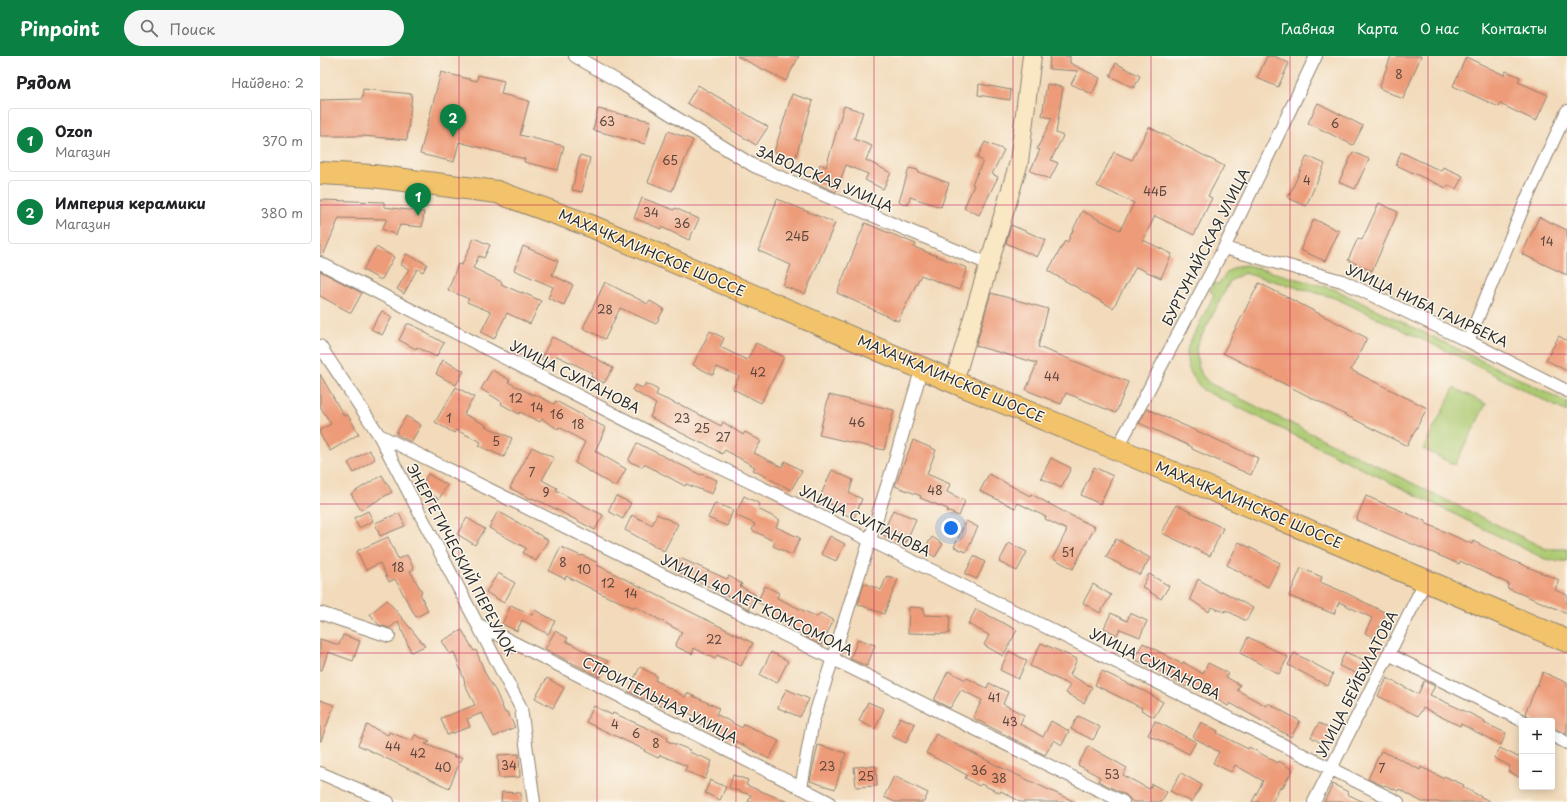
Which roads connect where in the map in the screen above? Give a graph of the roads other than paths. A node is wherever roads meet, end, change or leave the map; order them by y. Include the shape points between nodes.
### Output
1 (575, 56) edge
2 (1032, 56) edge
3 (1314, 57) edge
4 (1567, 111) edge
5 (320, 173) edge
6 (1224, 248) junction
7 (320, 263) edge
8 (989, 264) junction
9 (1468, 341) junction
10 (320, 346) edge
11 (922, 367) junction
12 (954, 382) junction
13 (1567, 391) edge
14 (379, 435) junction
15 (1117, 448) junction
16 (870, 540) junction
17 (1426, 580) junction
18 (320, 613) edge
19 (477, 624) junction
20 (389, 636) dead end
21 (1567, 641) edge
22 (1388, 654) junction
23 (832, 658) junction
24 (1519, 719) edge
25 (1555, 737) edge
26 (1567, 743) edge
27 (1331, 768) junction
28 (320, 773) edge
29 (801, 788) junction
30 (388, 802) edge
31 (534, 802) edge
32 (829, 802) edge
33 (1123, 802) edge
34 (1314, 802) edge
35 (1398, 802) edge

1 - 8 street, ЗАВОДСКАЯ УЛИЦА via 754,166
2 - 8 street via 1019,162
3 - 6 street, БУРТУНАЙСКАЯ УЛИЦА
4 - 9 street via 1527,198
5 - 11 highway, МАХАЧКАЛИНСКОЕ ШОССЕ via 373,176 497,192 591,226
6 - 9 street, УЛИЦА НИБА ГАИРБЕКА via 1342,281
6 - 15 street, БУРТУНАЙСКАЯ УЛИЦА
7 - 16 street, УЛИЦА СУЛТАНОВА via 676,446
8 - 12 street
9 - 13 street, УЛИЦА НИБА ГАИРБЕКА
10 - 14 street, ЭНЕРГЕТИЧЕСКИЙ ПЕРЕУЛОК
11 - 12 highway, МАХАЧКАЛИНСКОЕ ШОССЕ
11 - 16 street
12 - 15 highway, МАХАЧКАЛИНСКОЕ ШОССЕ
14 - 19 street, ЭНЕРГЕТИЧЕСКИЙ ПЕРЕУЛОК
14 - 23 street, УЛИЦА 40 ЛЕТ КОМСОМОЛА
15 - 17 highway, МАХАЧКАЛИНСКОЕ ШОССЕ
16 - 23 street
16 - 27 street, УЛИЦА СУЛТАНОВА
17 - 21 highway, МАХАЧКАЛИНСКОЕ ШОССЕ
17 - 22 street, УЛИЦА БЕЙБУЛАТОВА
18 - 20 street
19 - 29 street, СТРОИТЕЛЬНАЯ УЛИЦА
19 - 31 street, ЭНЕРГЕТИЧЕСКИЙ ПЕРЕУЛОК via 521,708
22 - 24 street
22 - 27 street, УЛИЦА БЕЙБУЛАТОВА
23 - 29 street via 813,721
23 - 33 street, УЛИЦА 40 ЛЕТ КОМСОМОЛА
25 - 26 street
27 - 34 street, УЛИЦА БЕЙБУЛАТОВА
27 - 35 street, УЛИЦА СУЛТАНОВА
28 - 30 street
29 - 32 street, СТРОИТЕЛЬНАЯ УЛИЦА

